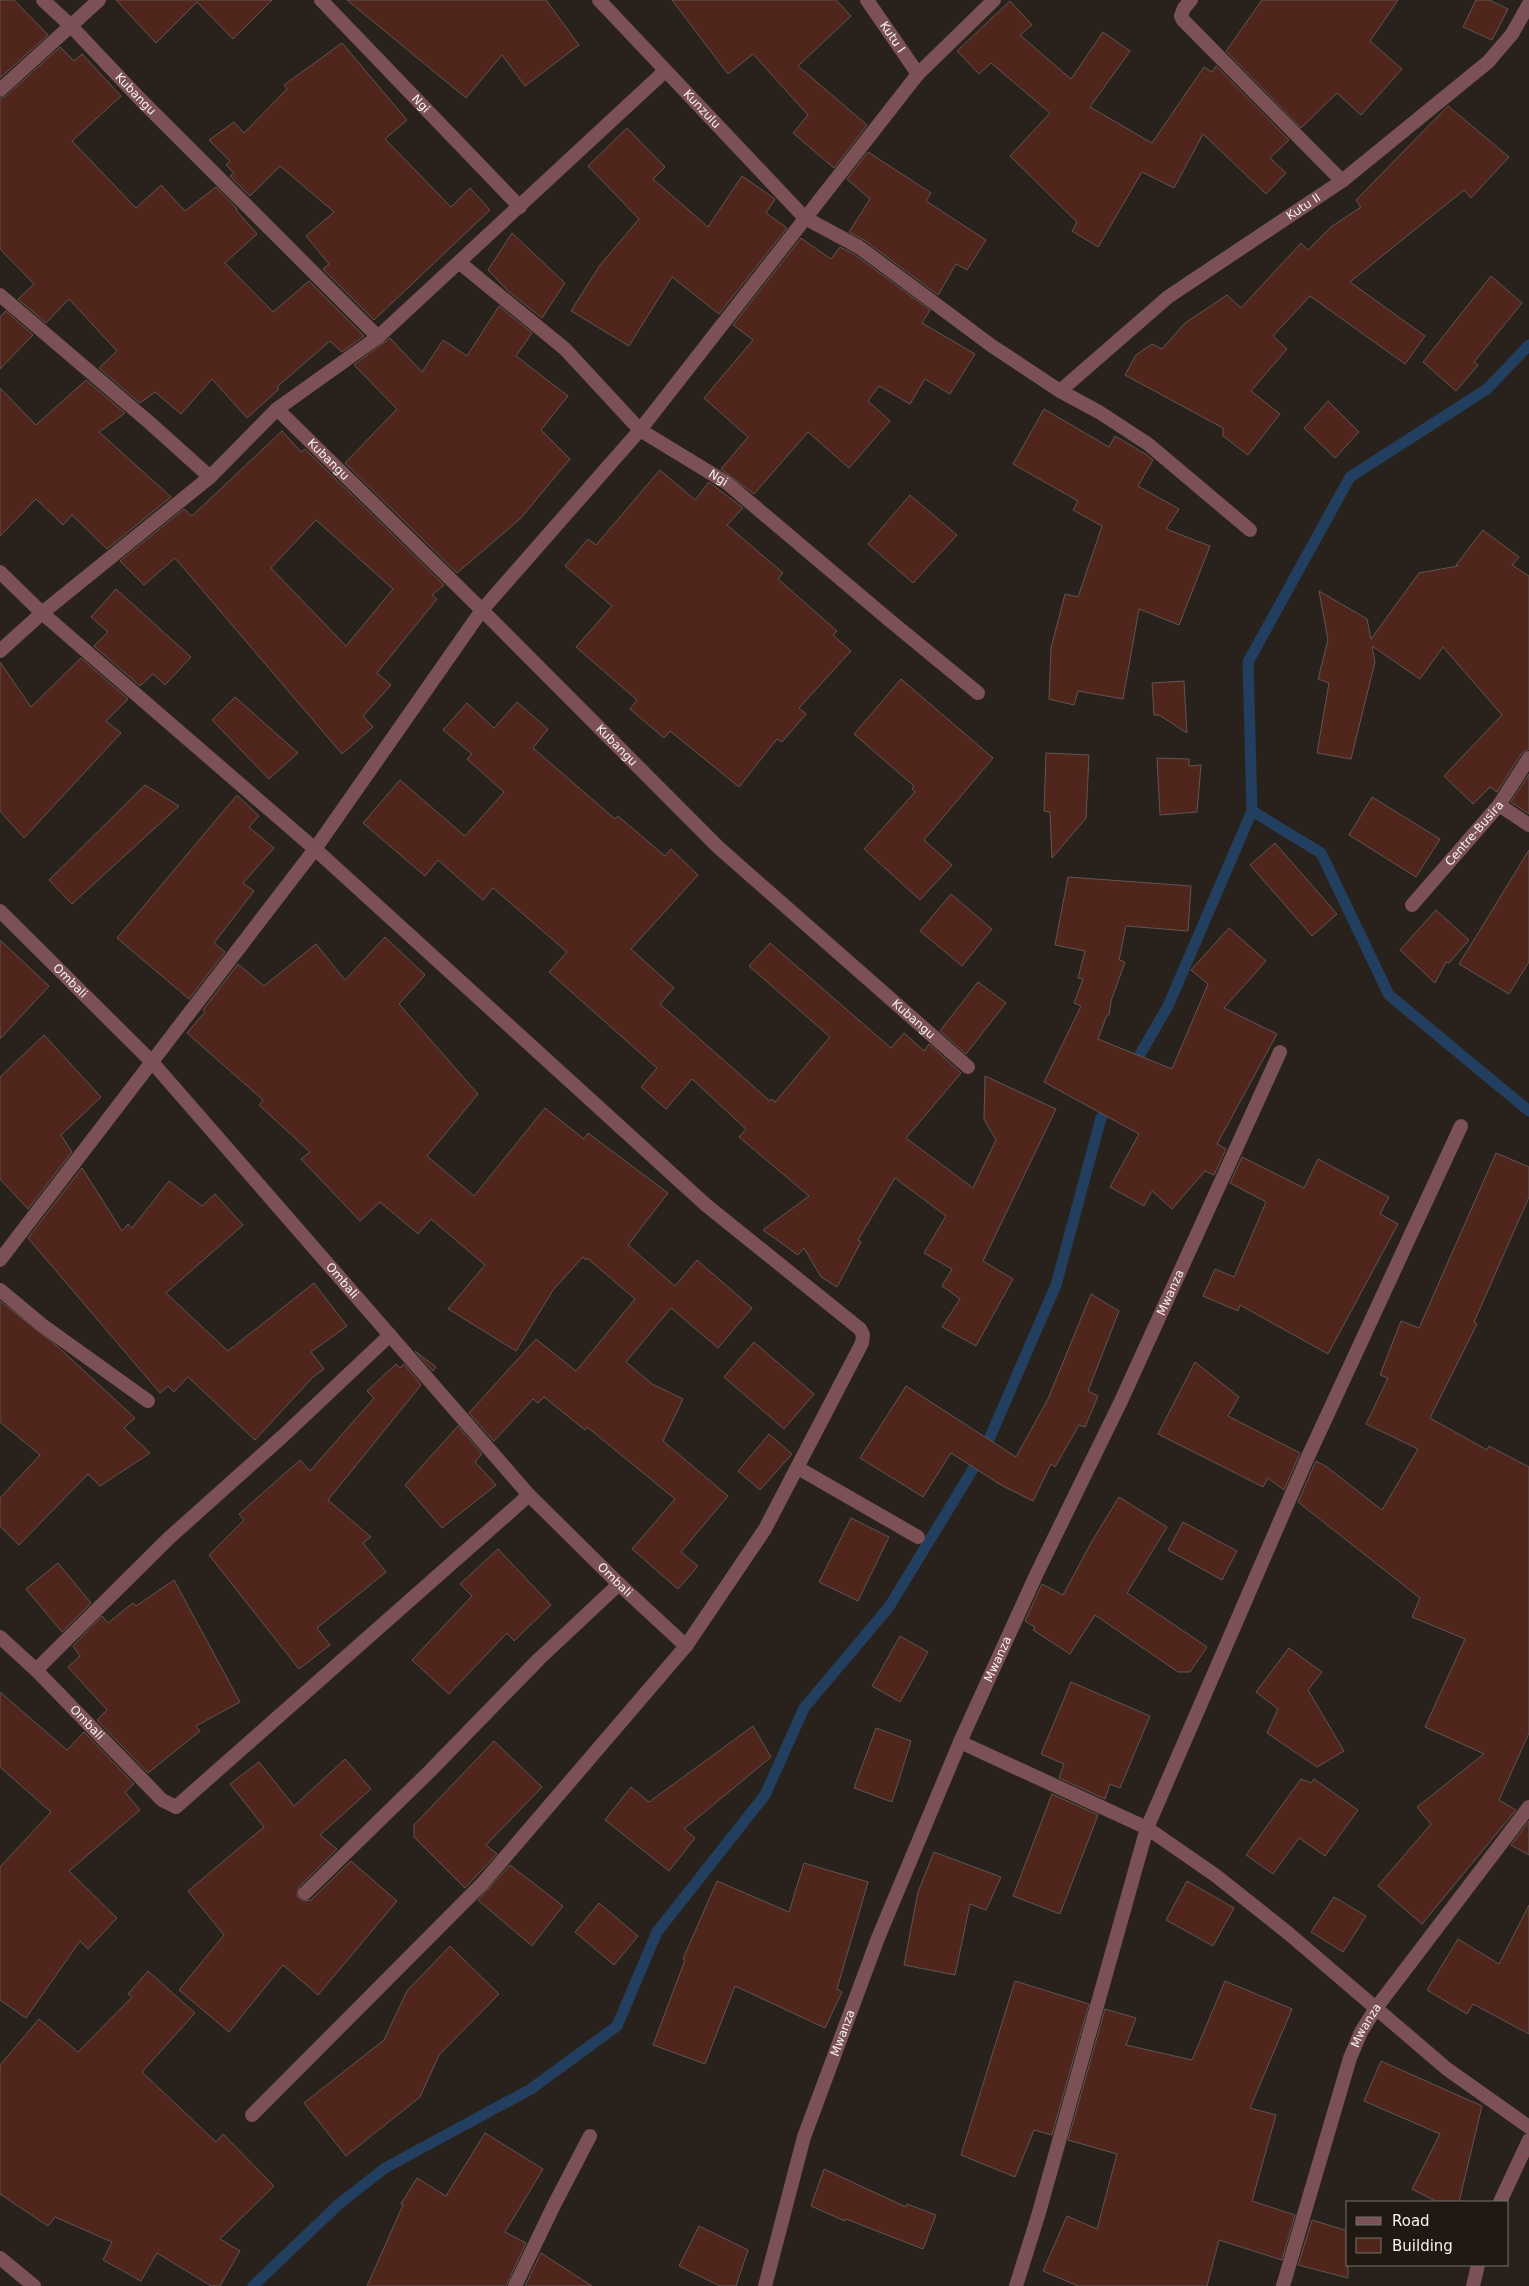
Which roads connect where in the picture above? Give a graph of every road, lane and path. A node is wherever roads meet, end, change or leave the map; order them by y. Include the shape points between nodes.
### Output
1 (43, 0) edge
2 (99, 0) edge
3 (321, 0) edge
4 (599, 0) edge
5 (867, 0) edge
6 (994, 0) edge
7 (1191, 0) edge
8 (1529, 4) edge
9 (70, 25) junction
10 (665, 71) junction
11 (918, 74) junction
12 (0, 90) edge
13 (1342, 181) junction
14 (520, 207) junction
15 (805, 218) junction
16 (460, 263) junction
17 (0, 295) edge
18 (378, 337) junction
19 (1060, 391) junction
20 (277, 409) junction
21 (640, 430) junction
22 (210, 477) junction
23 (1250, 530) dead end
24 (0, 572) edge
25 (482, 610) junction
26 (42, 613) junction
27 (0, 651) edge
28 (978, 693) dead end
29 (1529, 758) edge
30 (1499, 805) junction
31 (1529, 825) edge
32 (315, 849) junction
33 (1412, 905) dead end
34 (0, 911) edge
35 (1280, 1052) dead end
36 (152, 1062) junction
37 (968, 1067) dead end
38 (1461, 1126) dead end
39 (0, 1260) edge
40 (0, 1290) edge
41 (390, 1335) junction
42 (148, 1401) dead end
43 (798, 1468) junction
44 (529, 1495) junction
45 (918, 1537) dead end
46 (618, 1584) junction
47 (0, 1636) edge
48 (686, 1646) junction
49 (36, 1670) junction
50 (960, 1742) junction
51 (1529, 1807) edge
52 (1147, 1828) junction
53 (305, 1892) dead end
54 (1376, 2008) junction
55 (252, 2115) dead end
56 (1529, 2127) edge
57 (590, 2136) dead end
58 (1529, 2140) edge
59 (1500, 2201) edge
60 (0, 2258) edge
61 (1478, 2266) edge
62 (34, 2286) edge
63 (515, 2286) edge
64 (765, 2286) edge
65 (1016, 2286) edge
66 (1283, 2286) edge
67 (1473, 2286) edge

1 - 9 street, Kubangu
2 - 9 street
3 - 14 street, Ngi
4 - 10 street, Kunzulu
5 - 11 street, Kutu I
6 - 11 street
7 - 13 street via 1184,8 1183,20
8 - 13 street, Kutu II via 1512,34 1488,62
9 - 12 street
9 - 18 street, Kubangu
10 - 14 street
10 - 15 street, Kunzulu
11 - 15 street
13 - 19 street, Kutu II via 1168,297
14 - 16 street
15 - 19 street, Kunzulu via 859,247 984,340
15 - 21 street
16 - 18 street
16 - 21 street, Ngi via 565,349
17 - 22 street
18 - 20 street
19 - 23 street, Kunzulu via 1100,412 1148,444
20 - 22 street
20 - 25 street, Kubangu
21 - 25 street
21 - 28 street, Ngi via 727,483
22 - 26 street
24 - 26 street
25 - 32 street
25 - 37 street, Kubangu via 718,846
26 - 27 street
26 - 32 street
29 - 30 street, Centre-Busira
30 - 31 street
30 - 33 street, Centre-Busira
32 - 36 street
32 - 43 street via 706,1205 860,1329 864,1335 862,1343
34 - 36 street, Ombali
35 - 50 street, Mwanza via 1121,1401
36 - 39 street
36 - 41 street, Ombali
38 - 52 street via 1306,1461
40 - 42 street via 42,1325
41 - 44 street, Ombali
41 - 49 street via 169,1538
43 - 45 street
43 - 48 street via 765,1530
44 - 46 street, Ombali
44 - 49 street, Ombali via 176,1807 162,1800
46 - 48 street, Ombali
46 - 53 street
47 - 49 street, Ombali
48 - 55 street via 483,1883
50 - 52 street
50 - 64 street, Mwanza via 878,1938 804,2137
51 - 54 street, Mwanza
52 - 54 street via 1215,1875
52 - 65 street
54 - 56 street via 1447,2069
54 - 66 street, Mwanza via 1350,2058
57 - 63 street
58 - 59 street
60 - 62 street
61 - 67 street

